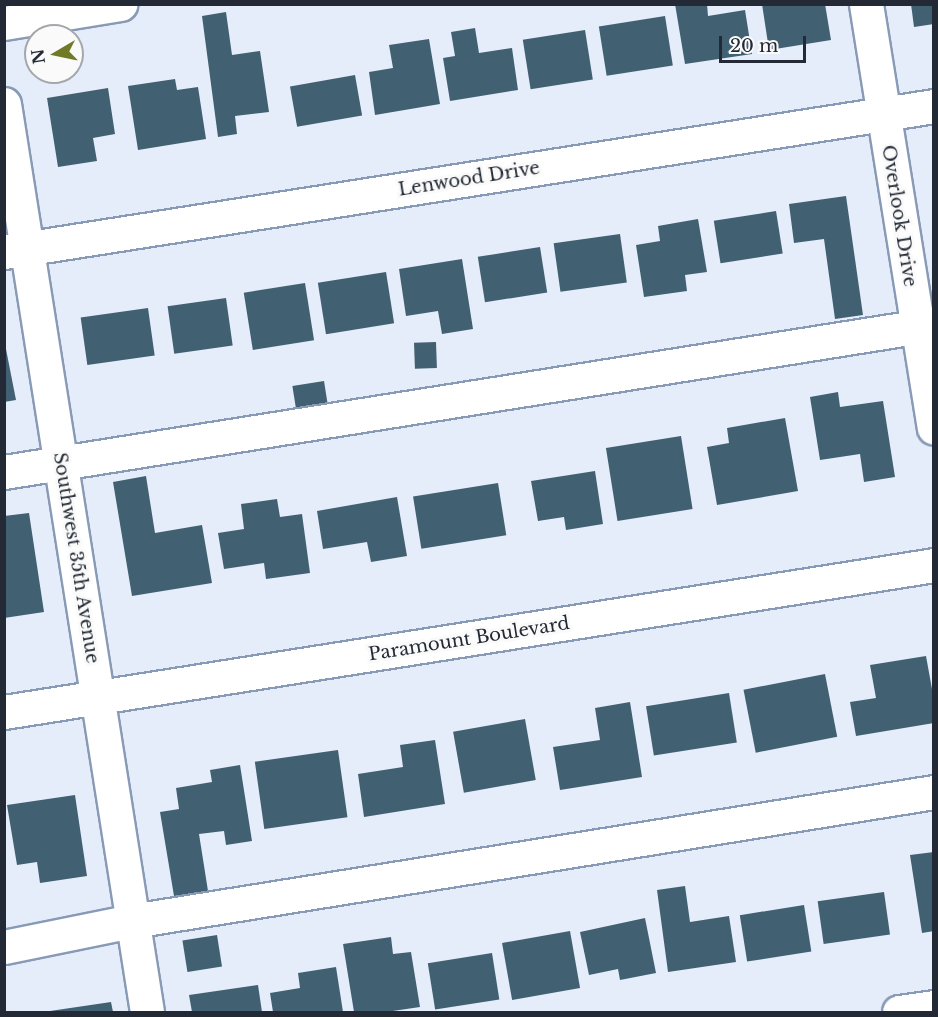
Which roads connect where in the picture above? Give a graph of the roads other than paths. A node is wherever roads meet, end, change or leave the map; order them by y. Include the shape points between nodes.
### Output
1 (120, 4) edge
2 (866, 4) edge
3 (4, 23) edge
4 (4, 104) edge
5 (933, 105) edge
6 (883, 114) junction
7 (16, 250) edge
8 (925, 325) edge
9 (933, 428) edge
10 (61, 462) junction
11 (4, 472) edge
12 (933, 565) edge
13 (98, 699) junction
14 (4, 712) edge
15 (933, 792) edge
16 (132, 921) junction
17 (4, 946) edge
18 (933, 1007) edge
19 (147, 1012) edge
20 (899, 1012) edge

1 - 3 street
2 - 6 street, Overlook Drive
4 - 7 street, Southwest 35th Avenue
5 - 6 street, Lenwood Drive
6 - 7 street, Lenwood Drive
6 - 8 street, Overlook Drive
7 - 10 street, Southwest 35th Avenue
8 - 9 street, Overlook Drive
8 - 10 street
10 - 11 street
10 - 13 street, Southwest 35th Avenue
12 - 13 street, Paramount Boulevard
13 - 14 street, Paramount Boulevard
13 - 16 street, Southwest 35th Avenue
15 - 16 street
16 - 17 street
16 - 19 street, Southwest 35th Avenue
18 - 20 street

